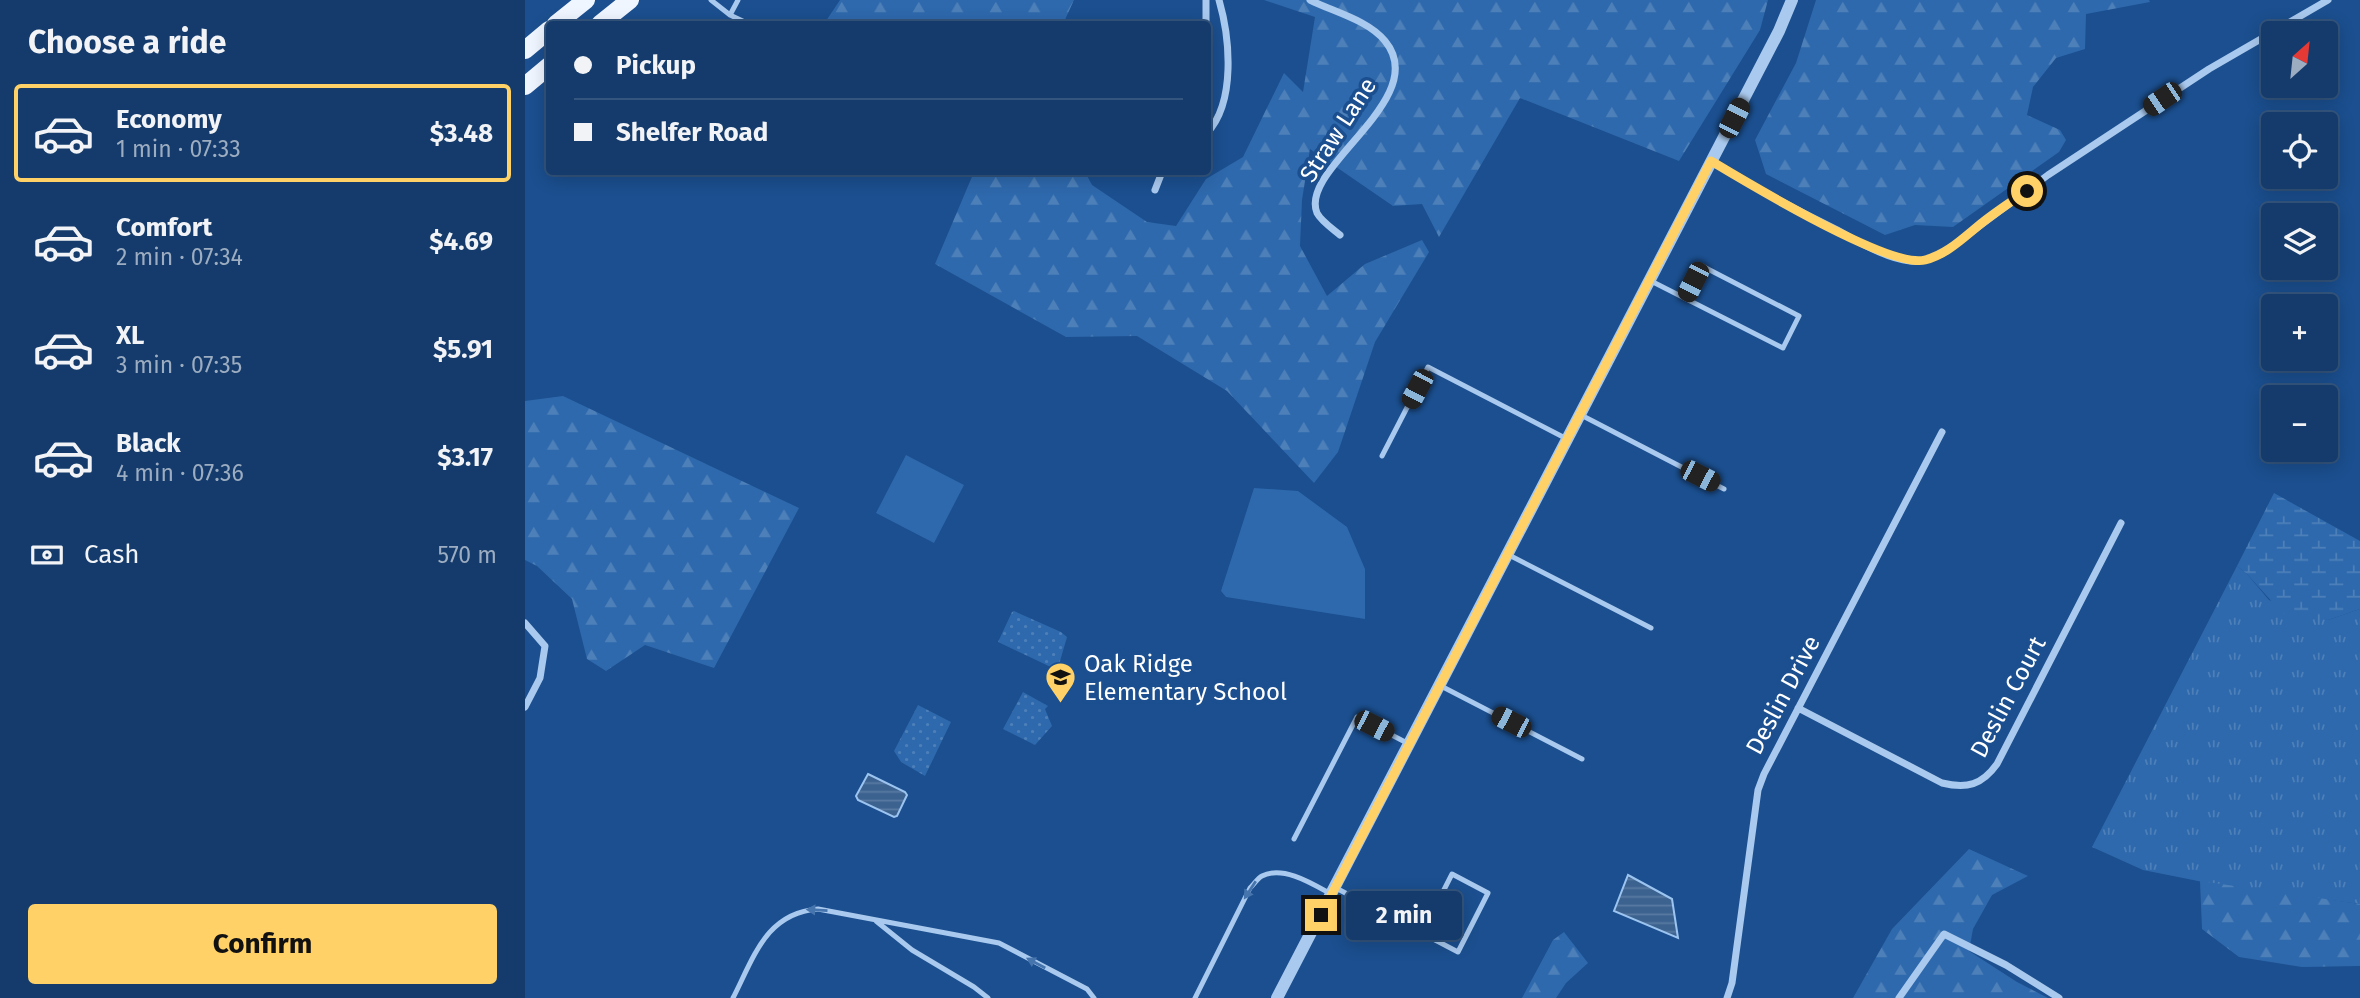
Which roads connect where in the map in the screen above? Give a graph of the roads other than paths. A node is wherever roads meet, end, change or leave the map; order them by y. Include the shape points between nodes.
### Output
1 (586, 0) edge
2 (630, 0) edge
3 (711, 0) edge
4 (737, 0) edge
5 (1206, 0) edge
6 (1219, 0) edge
7 (1310, 0) edge
8 (1792, 0) edge
9 (2328, 0) edge
10 (730, 15) junction
11 (560, 21) edge
12 (604, 21) edge
13 (743, 21) edge
14 (1206, 21) edge
15 (546, 32) edge
16 (525, 50) edge
17 (546, 68) edge
18 (525, 86) edge
19 (1211, 130) edge
20 (1711, 161) junction
21 (1160, 175) edge
22 (1155, 190) dead end
23 (1340, 235) dead end
24 (1650, 280) junction
25 (1685, 298) junction
26 (1580, 414) junction
27 (1942, 432) dead end
28 (1567, 439) junction
29 (1381, 456) dead end
30 (1724, 489) dead end
31 (2121, 523) dead end
32 (1507, 554) junction
33 (525, 623) edge
34 (1651, 628) dead end
35 (1439, 685) junction
36 (525, 707) edge
37 (1798, 708) junction
38 (1409, 744) junction
39 (1582, 759) dead end
40 (1294, 839) dead end
41 (1333, 890) junction
42 (873, 919) junction
43 (1422, 933) junction
44 (733, 998) edge
45 (988, 998) edge
46 (1094, 998) edge
47 (1195, 998) edge
48 (1277, 998) edge
49 (1727, 998) edge
50 (1899, 998) edge
51 (2059, 998) edge

1 - 11 main road
2 - 12 main road
3 - 10 lane
4 - 10 lane
5 - 14 street
6 - 19 street via 1229,75
7 - 23 street, Straw Lane via 1375,32 1395,62 1391,88 1381,106 1319,188 1316,211
8 - 20 street
9 - 20 street via 2209,69 2047,175 1942,254 1921,261 1887,254 1847,236
10 - 13 lane
15 - 16 main road
17 - 18 main road
20 - 24 street
21 - 22 street
24 - 25 lane
24 - 26 street
25 - 25 lane via 1783,348 1799,316 1702,266
26 - 28 street
26 - 30 lane
27 - 37 street, Deslin Drive
28 - 29 lane via 1428,367
28 - 32 street
31 - 37 street, Deslin Court via 1997,764 1979,783 1967,787 1942,783
32 - 34 lane
32 - 35 street
33 - 36 street via 545,646 540,678
35 - 38 street
35 - 39 lane
37 - 49 street, Deslin Drive via 1758,790
38 - 40 lane via 1357,717
38 - 41 street
41 - 43 lane
41 -> 47 lane via 1285,874 1260,876
41 - 48 street
42 -> 44 lane via 818,909 788,915 768,934
42 - 45 lane
46 -> 42 lane via 1087,989 999,943
43 - 43 lane via 1458,952 1488,893 1452,874
50 - 51 street via 1944,934

